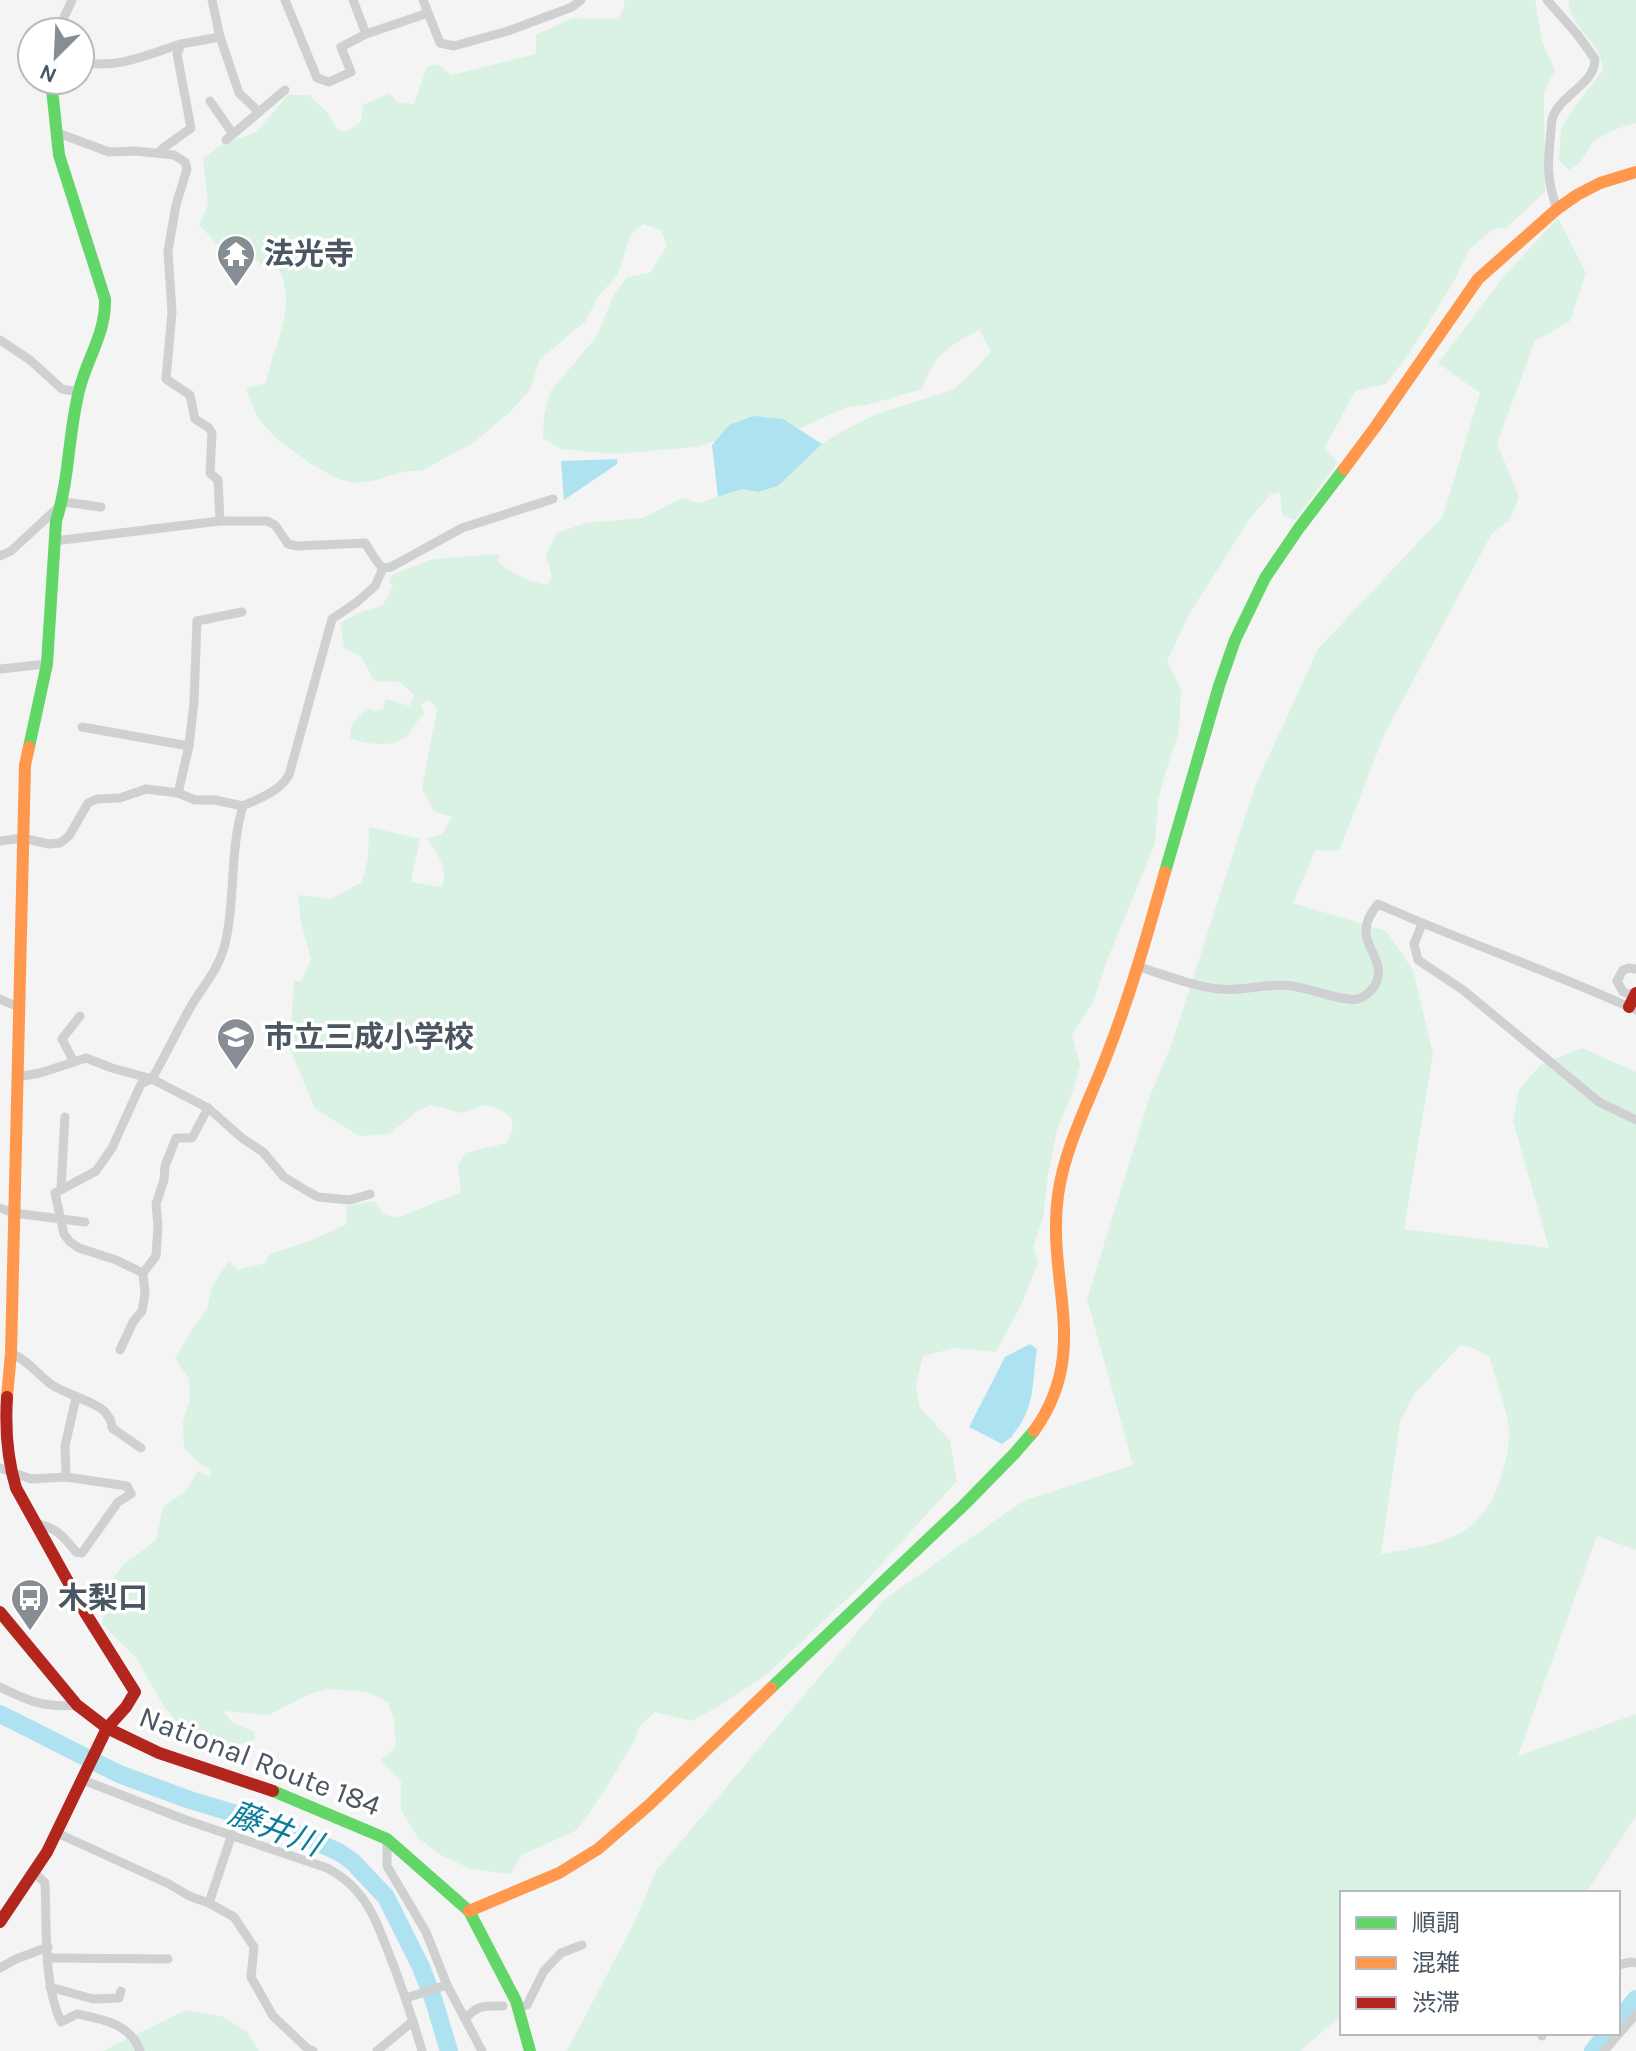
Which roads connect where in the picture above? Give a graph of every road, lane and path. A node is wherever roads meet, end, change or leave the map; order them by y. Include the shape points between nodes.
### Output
1 (212, 0) edge
2 (285, 0) edge
3 (353, 0) edge
4 (423, 0) edge
5 (581, 0) edge
6 (1547, 0) edge
7 (428, 13) junction
8 (366, 34) junction
9 (220, 37) junction
10 (181, 44) junction
11 (96, 64) edge
12 (285, 90) dead end
13 (53, 96) edge
14 (210, 101) dead end
15 (259, 112) junction
16 (58, 133) junction
17 (159, 153) junction
18 (1636, 172) edge
19 (1557, 209) junction
20 (0, 340) edge
21 (79, 392) junction
22 (553, 499) dead end
23 (61, 506) junction
24 (101, 507) dead end
25 (220, 521) junction
26 (54, 541) junction
27 (0, 556) edge
28 (383, 568) junction
29 (242, 612) dead end
30 (47, 664) junction
31 (0, 669) edge
32 (82, 727) dead end
33 (189, 746) junction
34 (178, 793) junction
35 (243, 806) junction
36 (22, 838) junction
37 (0, 841) edge
38 (1422, 924) junction
39 (1136, 966) junction
40 (1636, 969) edge
41 (1636, 993) edge
42 (0, 999) edge
43 (18, 1007) junction
44 (1633, 1008) edge
45 (80, 1016) dead end
46 (74, 1062) junction
47 (17, 1077) junction
48 (152, 1079) junction
49 (208, 1108) junction
50 (65, 1117) dead end
51 (1636, 1120) edge
52 (61, 1188) junction
53 (370, 1194) dead end
54 (0, 1208) edge
55 (14, 1213) junction
56 (60, 1219) junction
57 (85, 1222) dead end
58 (143, 1273) junction
59 (120, 1350) dead end
60 (11, 1353) junction
61 (76, 1398) junction
62 (141, 1448) dead end
63 (5, 1469) edge
64 (66, 1477) junction
65 (36, 1524) junction
66 (0, 1612) edge
67 (0, 1687) edge
68 (77, 1705) junction
69 (107, 1728) junction
70 (83, 1780) junction
71 (57, 1833) junction
72 (232, 1834) junction
73 (387, 1839) junction
74 (34, 1872) junction
75 (209, 1903) junction
76 (469, 1911) junction
77 (0, 1922) edge
78 (582, 1945) dead end
79 (48, 1953) junction
80 (168, 1959) dead end
81 (0, 1968) edge
82 (447, 1985) junction
83 (50, 1987) junction
84 (121, 1991) dead end
85 (406, 1998) junction
86 (503, 2006) dead end
87 (518, 2008) junction
88 (1636, 2014) edge
89 (465, 2019) junction
90 (413, 2021) junction
91 (1620, 2032) edge
92 (1618, 2035) edge
93 (140, 2051) edge
94 (313, 2051) edge
95 (377, 2051) edge
96 (422, 2051) edge
97 (482, 2051) edge
98 (530, 2051) edge
99 (1604, 2051) edge

1 - 9 street
2 - 8 street via 317,78 329,82 351,72 341,47
3 - 8 street
4 - 7 street
5 - 7 street via 508,31 454,46 440,43
6 - 19 street via 1595,59 1593,72 1562,101 1552,119 1547,173
7 - 8 street
9 - 10 street
9 - 15 street via 239,93
10 - 11 street via 123,62
10 - 17 street via 177,54 191,128
12 - 15 street
13 - 16 main road
14 - 15 street via 230,137
16 - 17 street via 109,152
16 - 21 main road via 59,155 107,312
17 - 25 street via 174,155 187,169 168,251 172,312 166,379 190,395 195,419 212,433 210,473 218,480
18 - 19 main road via 1600,183
19 - 39 main road via 1478,279 1265,578 1219,686
20 - 21 street via 62,389
21 - 23 main road
22 - 28 street via 462,528
23 - 24 street via 64,502
23 - 26 main road
23 - 27 street
25 - 26 street
25 - 28 street via 267,521 288,544 297,546 365,543
26 - 30 main road
28 - 35 street via 375,586 332,619 284,784
29 - 33 street via 197,621
30 - 31 street
30 - 36 main road via 25,765
32 - 33 street
33 - 34 street
34 - 35 street
34 - 36 street via 146,789 97,799 88,803 60,843
35 - 48 street via 220,961
36 - 37 street
36 - 43 main road
38 - 39 street via 1378,904 1368,915 1366,940 1379,973 1376,985 1360,999 1291,986 1221,989
38 - 44 street
38 - 51 street via 1414,944 1418,960 1463,990 1599,1102
39 - 76 main road via 1056,1204 1063,1356 1060,1380 1043,1418 934,1536 619,1833 569,1868
40 - 41 street via 1623,970 1617,981 1623,992
41 - 44 main road
42 - 43 street
43 - 47 main road
45 - 46 street via 62,1039
46 - 47 street
46 - 48 street via 86,1058
47 - 55 main road
48 - 49 street
48 - 52 street via 141,1084 96,1171
49 - 53 street via 263,1152 284,1177 318,1197 350,1200
49 - 58 street via 192,1138 176,1138 170,1152 156,1204 156,1256
50 - 52 street
52 - 56 street via 55,1193
54 - 55 street
55 - 56 street
55 - 60 main road
56 - 57 street
56 - 58 street via 64,1234 79,1248
58 - 59 street via 142,1311
60 - 61 street
60 - 63 main road
61 - 62 street via 101,1409 112,1428
61 - 64 street via 65,1446
63 - 64 street via 31,1479
63 - 65 main road
64 - 65 street via 127,1486 131,1494 118,1502 82,1553 48,1526
65 - 69 main road via 135,1692
66 - 68 main road, National Route 184
67 - 68 street via 26,1700 56,1707
68 - 69 main road, National Route 184
69 - 70 main road
69 - 73 main road, National Route 184 via 159,1753 271,1790
70 - 71 main road
70 - 72 street
71 - 74 main road
71 - 75 street
72 - 75 street
72 - 85 street via 343,1877 369,1907
73 - 76 main road, National Route 184
73 - 82 street via 387,1866 426,1932
74 - 77 main road
74 - 79 street via 45,1883
75 - 94 street via 234,1917 254,1947 251,1977 273,2016
76 - 87 main road, National Route 184
78 - 87 street via 561,1953 544,1971 527,2005
79 - 80 street
79 - 81 street
79 - 83 street
82 - 85 street
82 - 89 street
83 - 84 street via 93,1999 119,1998
83 - 93 street via 61,2022 77,2014 120,2025
85 - 90 street
86 - 89 street via 484,2006
87 - 98 main road, National Route 184
88 - 91 street
89 - 97 street
90 - 95 street
90 - 96 street
92 - 99 street

